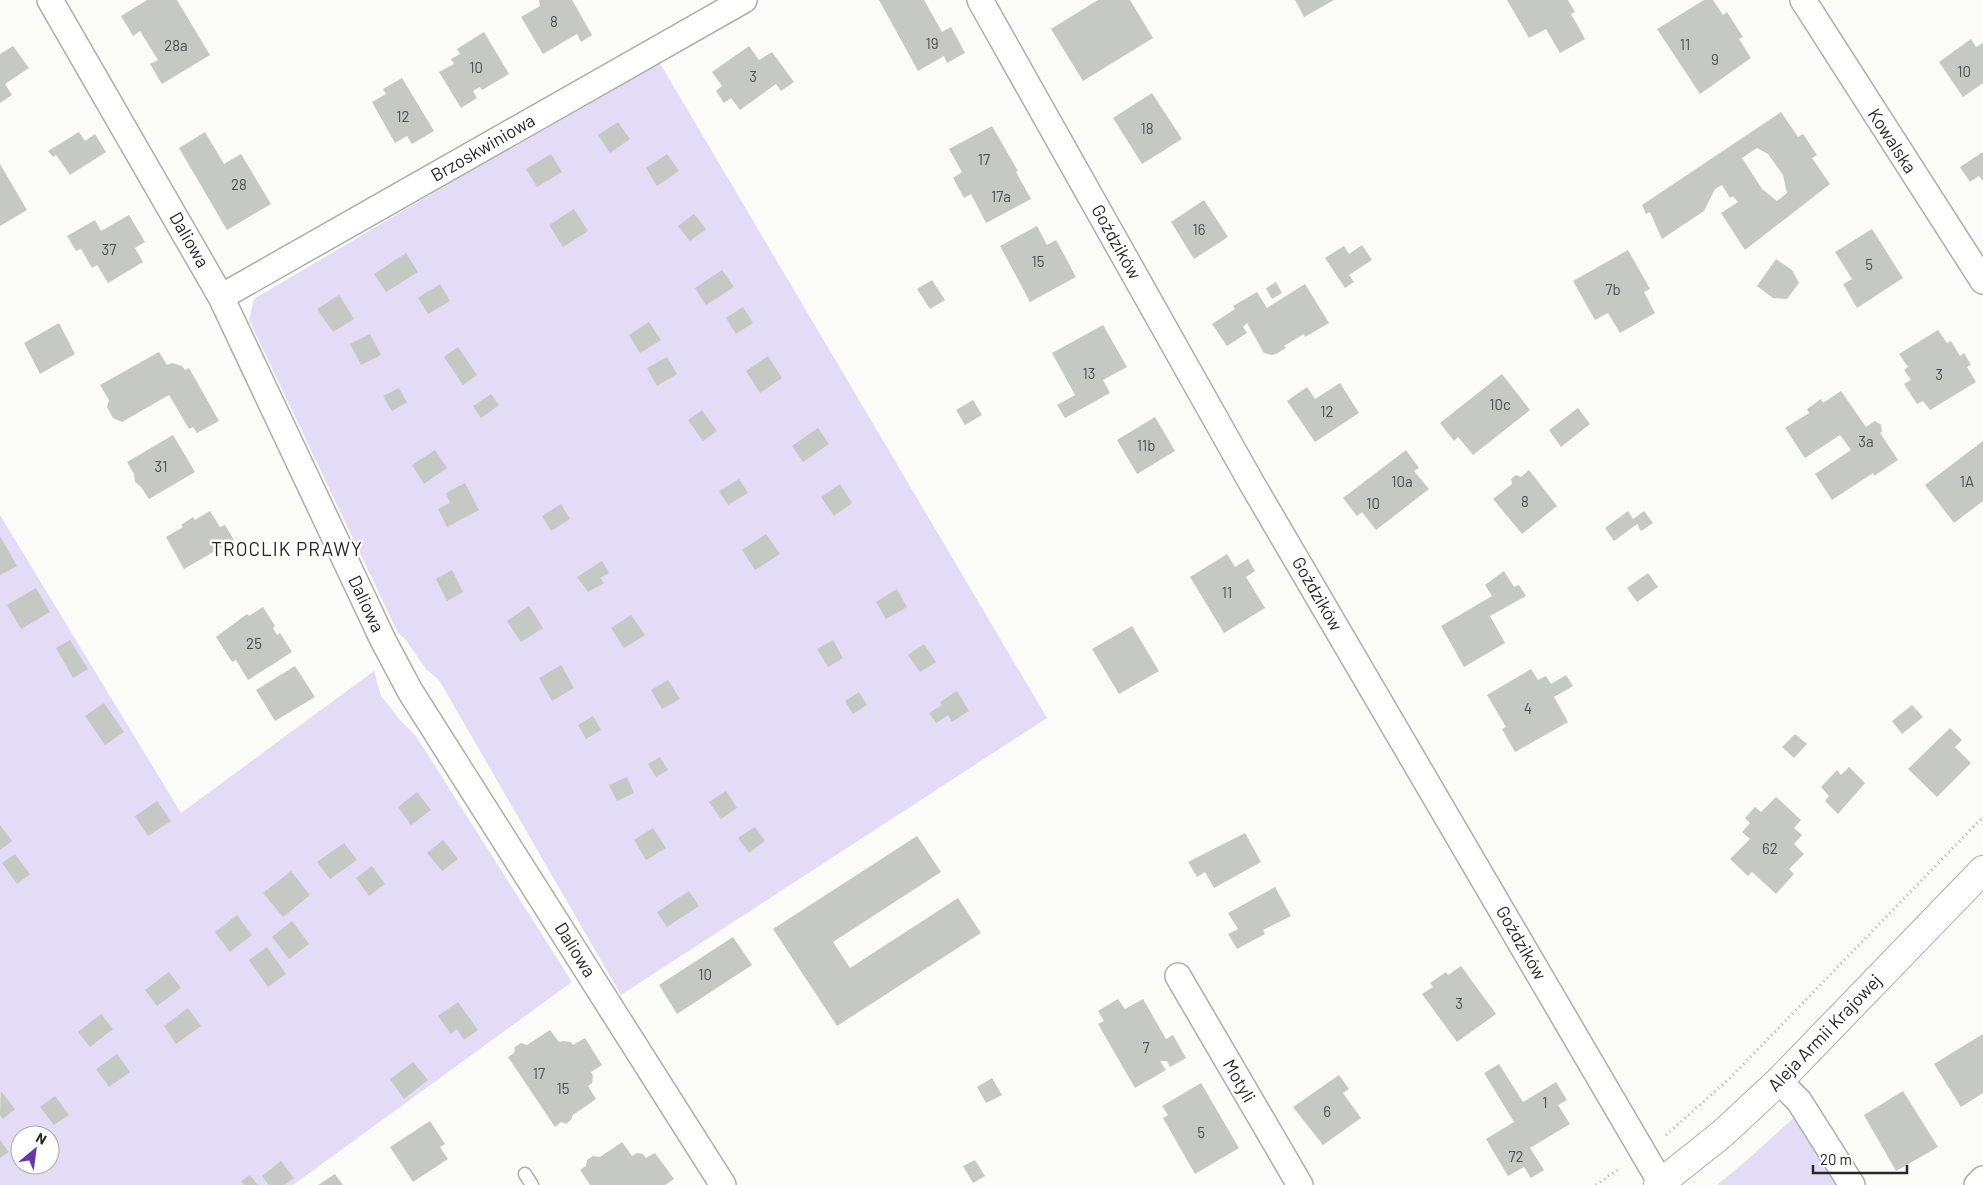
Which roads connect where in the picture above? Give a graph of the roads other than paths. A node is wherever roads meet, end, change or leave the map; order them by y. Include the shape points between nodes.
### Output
1 (50, 0) edge
2 (744, 0) edge
3 (980, 0) edge
4 (1803, 0) edge
5 (1983, 281) edge
6 (221, 297) junction
7 (1983, 870) edge
8 (1178, 976) dead end
9 (1779, 1081) junction
10 (1983, 1179) edge
11 (1659, 1184) edge
12 (723, 1185) edge
13 (1300, 1185) edge
14 (1852, 1185) edge
15 (1977, 1185) edge

1 - 6 street, Daliowa
2 - 6 street, Brzoskwiniowa
3 - 11 street, Goździków via 1251,482
4 - 5 street, Kowalska
6 - 12 street, Daliowa via 410,691
7 - 9 street, Aleja Armii Krajowej
8 - 13 street, Motyli
9 - 11 street, Aleja Armii Krajowej via 1722,1134
9 - 14 street via 1799,1101
10 - 15 street

